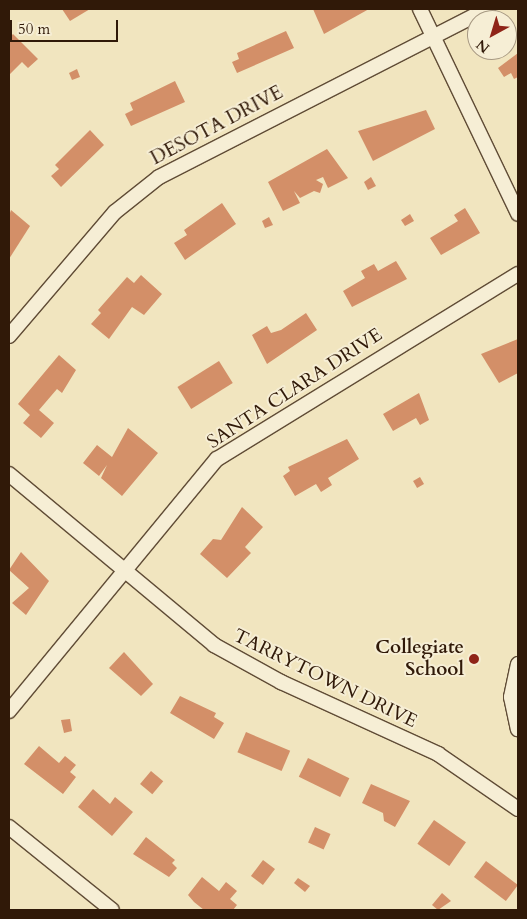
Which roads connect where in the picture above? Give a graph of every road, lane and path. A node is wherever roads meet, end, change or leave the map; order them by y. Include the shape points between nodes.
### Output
1 (420, 9) edge
2 (488, 9) edge
3 (434, 38) junction
4 (518, 214) edge
5 (518, 274) edge
6 (9, 336) edge
7 (9, 474) edge
8 (122, 571) junction
9 (518, 664) edge
10 (9, 711) edge
11 (518, 729) edge
12 (518, 809) edge
13 (9, 827) edge
14 (112, 910) edge

1 - 3 street
2 - 3 street, DESOTA DRIVE
3 - 4 street
3 - 6 street, DESOTA DRIVE via 159,177 115,212
5 - 8 street, SANTA CLARA DRIVE via 231,447 190,487
7 - 8 street, TARRYTOWN DRIVE
8 - 10 street, SANTA CLARA DRIVE
8 - 12 street, TARRYTOWN DRIVE via 198,633 244,663 438,754
9 - 11 street via 511,697
13 - 14 street

